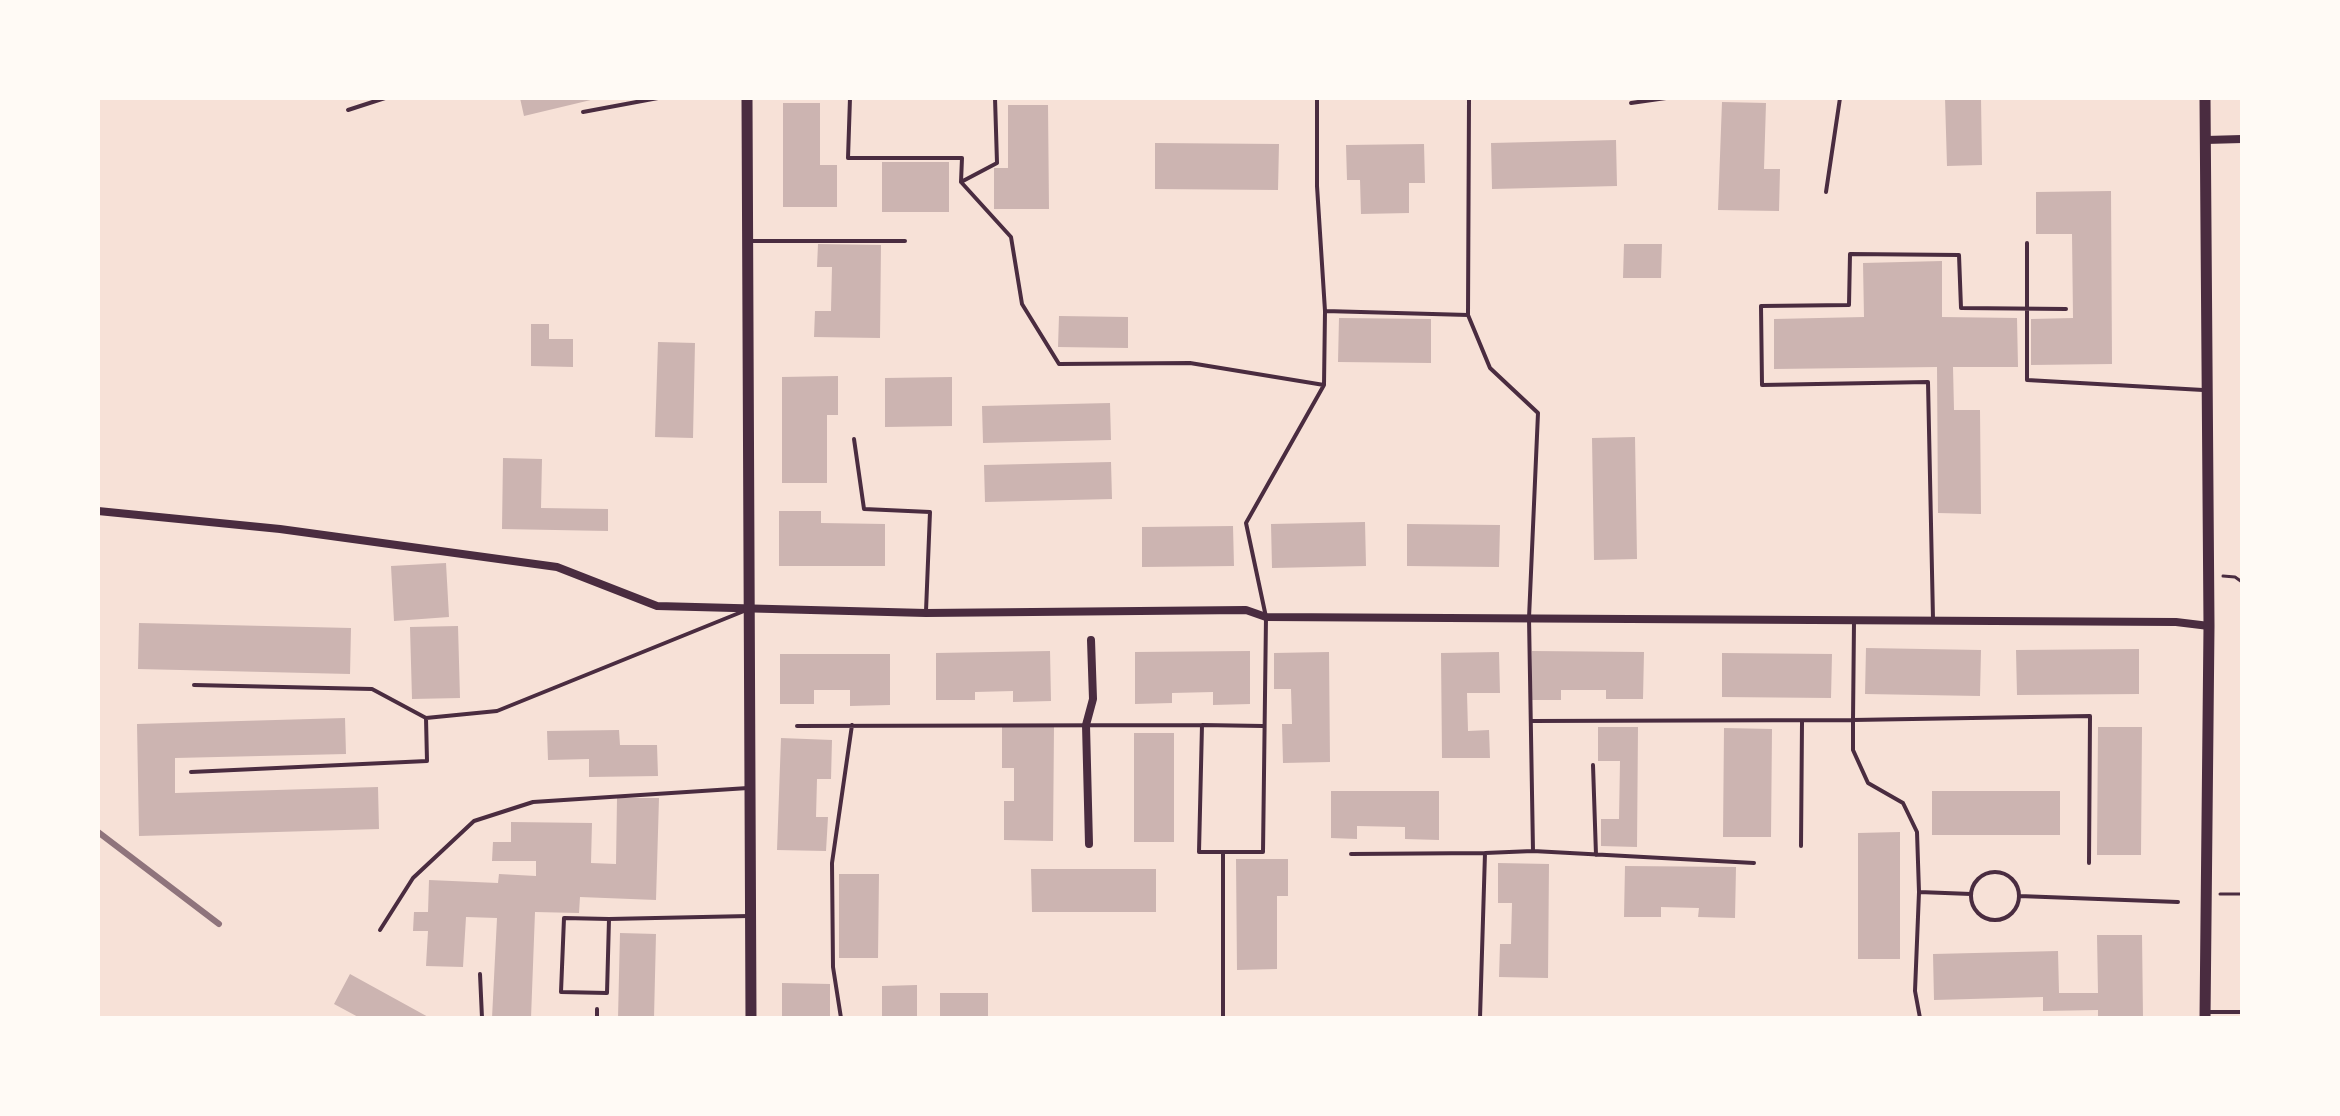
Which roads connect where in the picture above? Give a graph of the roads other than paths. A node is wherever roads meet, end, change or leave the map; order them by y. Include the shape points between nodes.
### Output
1 (385, 98) edge
2 (658, 98) edge
3 (747, 98) edge
4 (850, 98) edge
5 (995, 98) edge
6 (1317, 98) edge
7 (1469, 98) edge
8 (1666, 98) edge
9 (1840, 98) edge
10 (2205, 98) edge
11 (1631, 103) dead end
12 (348, 110) dead end
13 (583, 112) dead end
14 (2242, 139) edge
15 (2206, 140) junction
16 (961, 182) junction
17 (1826, 192) dead end
18 (748, 241) junction
19 (905, 241) dead end
20 (2027, 243) dead end
21 (2026, 309) junction
22 (2066, 309) dead end
23 (1325, 311) junction
24 (1468, 315) junction
25 (1324, 385) junction
26 (2209, 390) junction
27 (854, 439) dead end
28 (98, 511) edge
29 (750, 608) junction
30 (926, 613) junction
31 (1266, 617) junction
32 (1529, 618) junction
33 (1854, 619) junction
34 (1933, 621) junction
35 (2209, 626) junction
36 (1091, 640) dead end
37 (194, 685) dead end
38 (426, 718) junction
39 (1853, 720) junction
40 (1531, 721) junction
41 (1802, 722) junction
42 (852, 725) junction
43 (1086, 725) junction
44 (1202, 725) junction
45 (797, 726) dead end
46 (1264, 726) junction
47 (1593, 765) dead end
48 (191, 772) dead end
49 (750, 788) junction
50 (1089, 844) dead end
51 (1801, 846) dead end
52 (1533, 851) junction
53 (1223, 852) junction
54 (1485, 853) junction
55 (1351, 854) dead end
56 (1596, 855) junction
57 (1754, 863) dead end
58 (2089, 863) dead end
59 (1919, 892) junction
60 (1971, 894) junction
61 (2019, 896) junction
62 (2178, 902) dead end
63 (751, 916) junction
64 (609, 919) junction
65 (380, 930) dead end
66 (480, 974) dead end
67 (597, 1009) dead end
68 (2242, 1012) edge
69 (2205, 1015) edge
70 (482, 1018) edge
71 (597, 1018) edge
72 (751, 1018) edge
73 (841, 1018) edge
74 (1223, 1018) edge
75 (1480, 1018) edge
76 (1920, 1018) edge

1 - 12 lane
2 - 13 lane
3 - 18 main road
4 - 16 lane via 848,158 962,158
5 - 16 lane via 997,163
6 - 23 lane
7 - 24 lane
8 - 11 lane
9 - 17 lane
10 - 15 main road
14 - 15 street
15 - 26 main road
16 - 25 lane via 1011,237 1022,304 1059,364 1190,363
18 - 19 lane
18 - 29 main road
20 - 21 lane
21 - 22 lane
21 - 26 lane via 2027,380
21 - 34 lane via 1961,308 1959,255 1944,254 1850,254 1849,305 1761,306 1762,385 1928,382
23 - 24 lane
23 - 25 lane
24 - 32 lane via 1490,368 1538,413
25 - 31 lane via 1246,523
26 - 35 main road
27 - 30 lane via 864,509 930,512
28 - 29 street via 280,529 557,567 657,606
29 - 30 street
29 - 38 lane via 497,711
29 - 49 main road
30 - 31 street via 1246,610
31 - 32 street
31 - 46 lane
32 - 33 street
32 - 40 lane
33 - 34 street
33 - 39 lane
34 - 35 street
35 - 69 main road
36 - 43 street via 1093,699
37 - 38 lane via 372,689
38 - 48 lane via 427,761
39 - 41 lane
39 - 58 lane via 2090,716
39 - 59 lane via 1853,750 1868,783 1903,803 1917,832
40 - 41 lane
40 - 52 lane
41 - 51 lane
42 - 43 lane
42 - 45 lane
42 - 73 lane via 832,863 833,967
43 - 44 lane
43 - 50 street
44 - 46 lane
44 - 53 lane via 1199,852
46 - 53 lane via 1263,852
47 - 56 lane
49 - 63 main road
49 - 65 lane via 533,802 474,821 413,878
52 - 54 lane
52 - 56 lane
53 - 74 lane
54 - 55 lane
54 - 75 lane
56 - 57 lane
59 - 60 lane
59 - 76 lane via 1915,991
60 - 61 lane via 1979,879 1993,872 2008,875
60 - 61 lane via 1975,908 1994,919 2008,916
61 - 62 lane
63 - 64 lane
63 - 72 main road
64 - 64 lane via 564,918 561,992 607,993
66 - 70 lane
67 - 71 lane
68 - 69 lane

